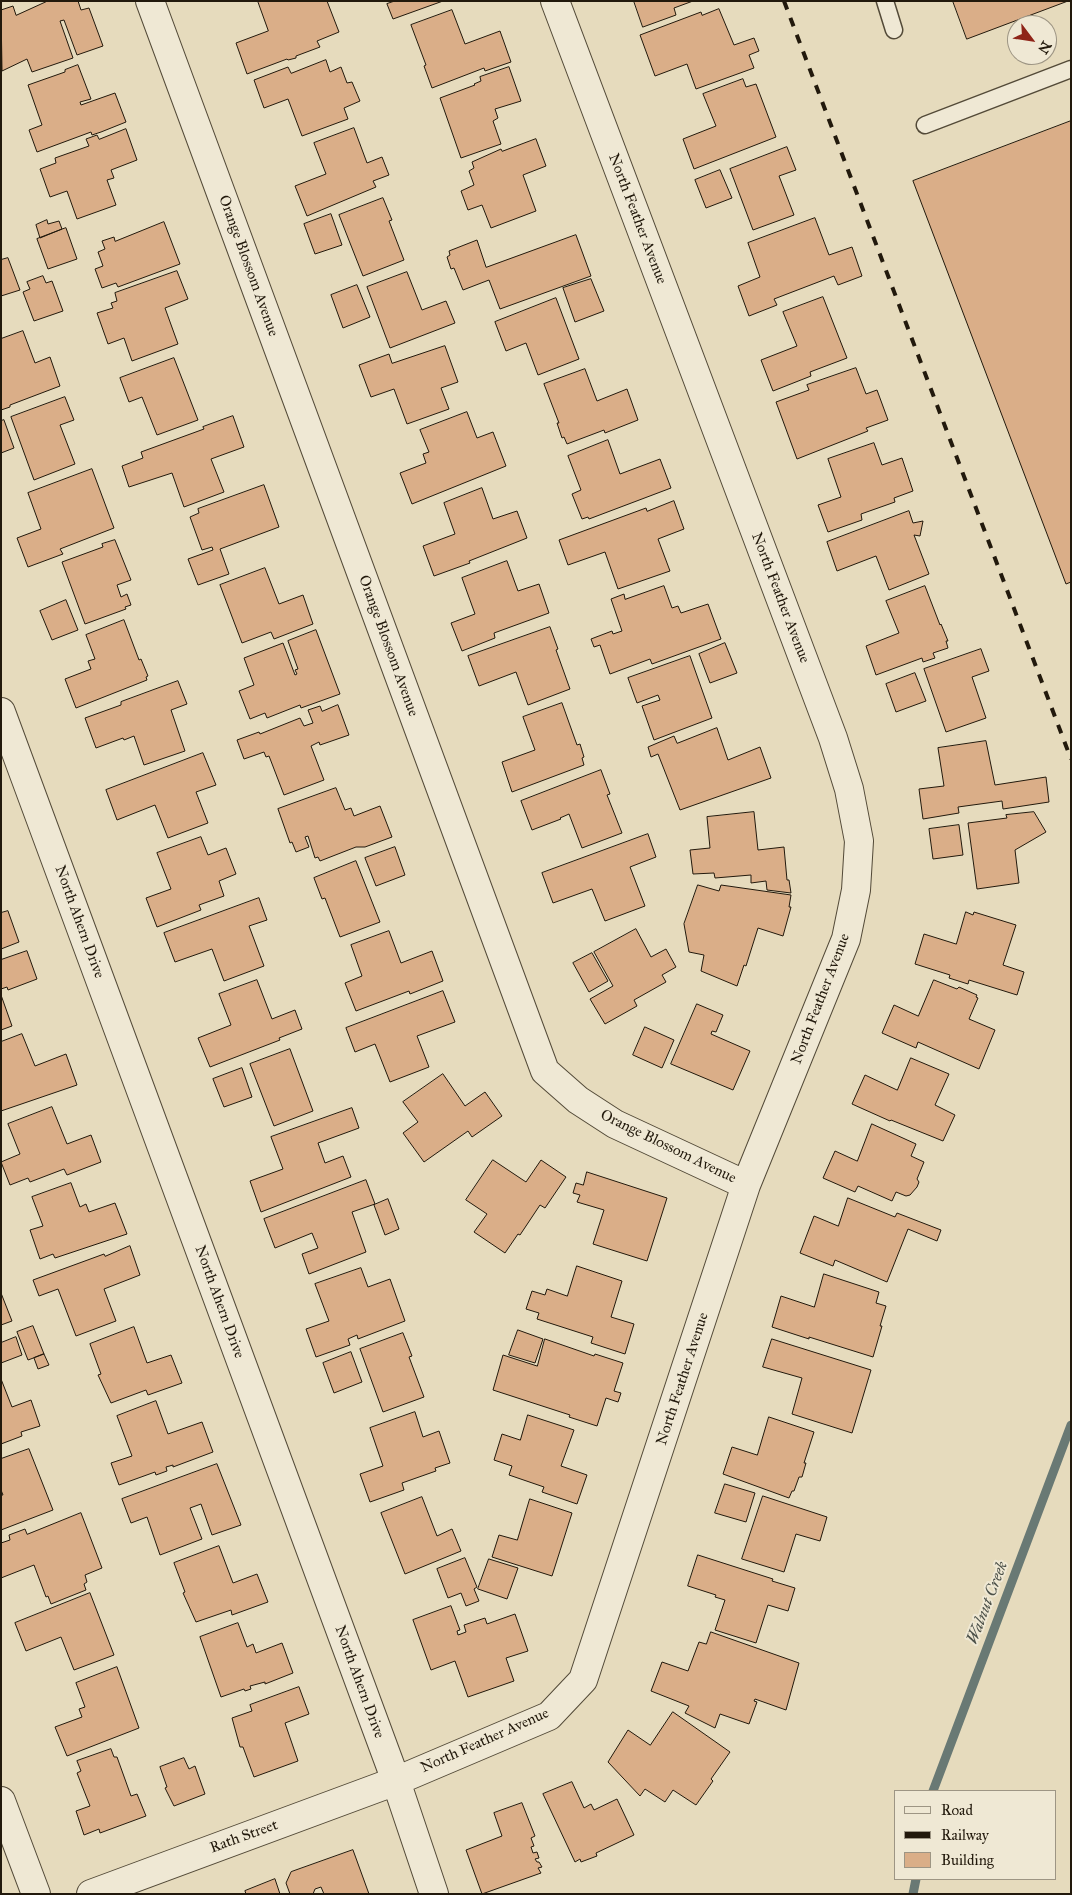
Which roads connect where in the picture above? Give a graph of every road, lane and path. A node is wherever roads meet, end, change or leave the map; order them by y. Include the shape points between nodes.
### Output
1 (150, 1) edge
2 (555, 1) edge
3 (885, 1) edge
4 (894, 30) dead end
5 (1071, 69) edge
6 (925, 125) dead end
7 (1, 712) edge
8 (746, 1186) junction
9 (396, 1781) junction
10 (1, 1801) edge
11 (36, 1894) edge
12 (92, 1894) edge
13 (434, 1894) edge

1 - 8 street, Orange Blossom Avenue via 545,1071 578,1100 614,1124
2 - 8 street, North Feather Avenue via 833,738 859,841 856,890 846,939
3 - 4 lane
5 - 6 lane
7 - 9 street, North Ahern Drive
8 - 9 street, North Feather Avenue via 583,1680 549,1716
9 - 12 street, Rath Street
9 - 13 street, North Ahern Drive
10 - 11 street

